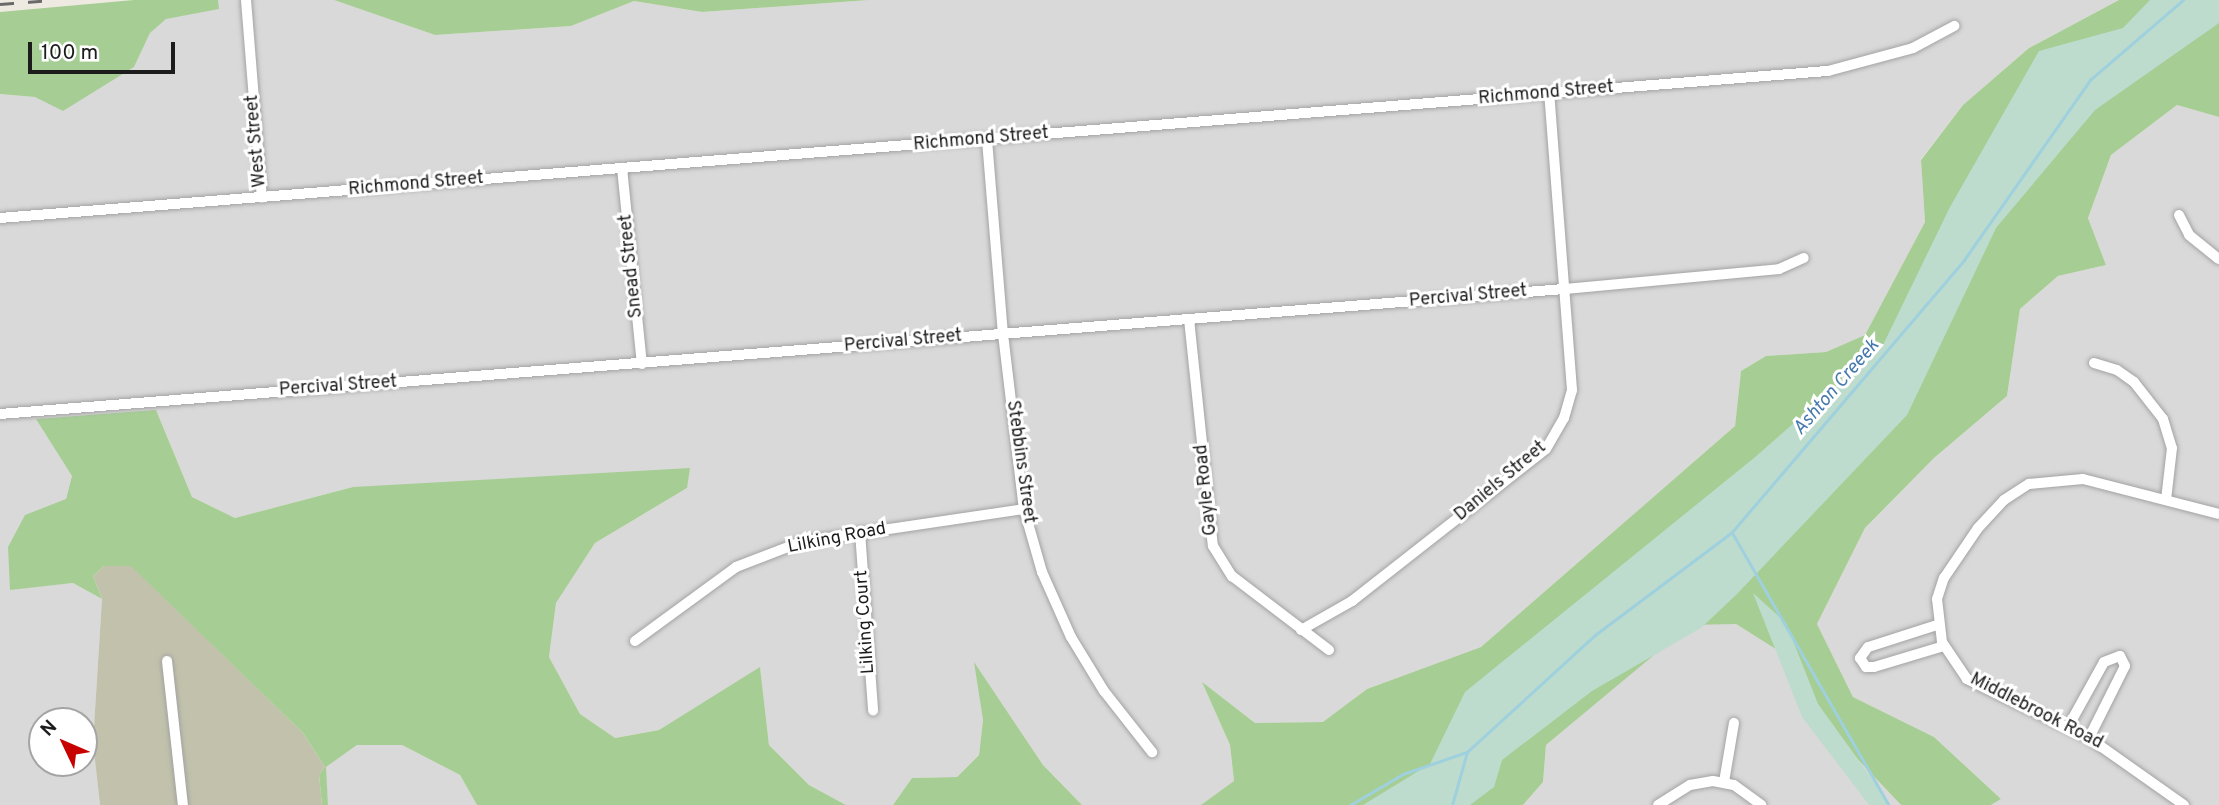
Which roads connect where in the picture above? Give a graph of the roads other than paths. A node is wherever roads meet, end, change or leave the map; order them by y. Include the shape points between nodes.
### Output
1 (246, 0) edge
2 (1954, 26) dead end
3 (1549, 94) junction
4 (987, 140) junction
5 (622, 168) junction
6 (262, 197) junction
7 (2179, 215) dead end
8 (0, 218) edge
9 (1804, 258) dead end
10 (2219, 259) edge
11 (1565, 289) junction
12 (1189, 319) junction
13 (1003, 334) junction
14 (642, 363) junction
15 (2094, 363) dead end
16 (0, 414) edge
17 (2166, 500) junction
18 (1024, 509) junction
19 (2219, 514) edge
20 (860, 532) junction
21 (1937, 625) junction
22 (1301, 629) junction
23 (635, 641) dead end
24 (1944, 646) junction
25 (1329, 650) dead end
26 (167, 661) dead end
27 (873, 711) dead end
28 (1734, 723) dead end
29 (2068, 727) junction
30 (2089, 738) junction
31 (1152, 752) dead end
32 (1724, 782) junction
33 (183, 805) edge
34 (1658, 805) edge
35 (1762, 805) edge
36 (2184, 805) edge

1 - 6 street, West Street
2 - 3 street, Richmond Street via 1913,48 1828,71
3 - 4 street, Richmond Street
3 - 11 street, Daniels Street
4 - 5 street, Richmond Street
4 - 13 street, Stebbins Street
5 - 6 street, Richmond Street
5 - 14 street, Snead Street
6 - 8 street, Richmond Street
7 - 10 street via 2189,234
9 - 11 street, Percival Street via 1779,269
11 - 12 street, Percival Street
11 - 22 street, Daniels Street via 1572,390 1564,419 1546,449 1352,601
12 - 13 street, Percival Street
12 - 22 street, Gayle Road via 1213,546 1232,576
13 - 14 street, Percival Street
13 - 18 street, Stebbins Street
14 - 16 street, Percival Street
15 - 17 street via 2117,370 2134,382 2160,412 2172,448
17 - 19 street, Middlebrook Road
17 - 21 street, Middlebrook Road via 2077,478 2045,479 2017,490 1978,528 1944,579 1937,599
18 - 20 street, Lilking Road
18 - 31 street, Stebbins Street via 1042,572 1071,636 1104,691
20 - 23 street, Lilking Road via 801,542 736,567
20 - 27 street, Lilking Court
21 - 24 street, Middlebrook Road
21 - 24 street via 1868,647 1860,658 1867,667 1874,667
22 - 25 street, Gayle Road
24 - 29 street, Middlebrook Road via 1958,669 1978,687
26 - 33 street
28 - 32 street
29 - 30 street, Middlebrook Road
29 - 30 street via 2104,662 2120,656 2125,666
30 - 36 street, Middlebrook Road
32 - 34 street via 1690,785
32 - 35 street

